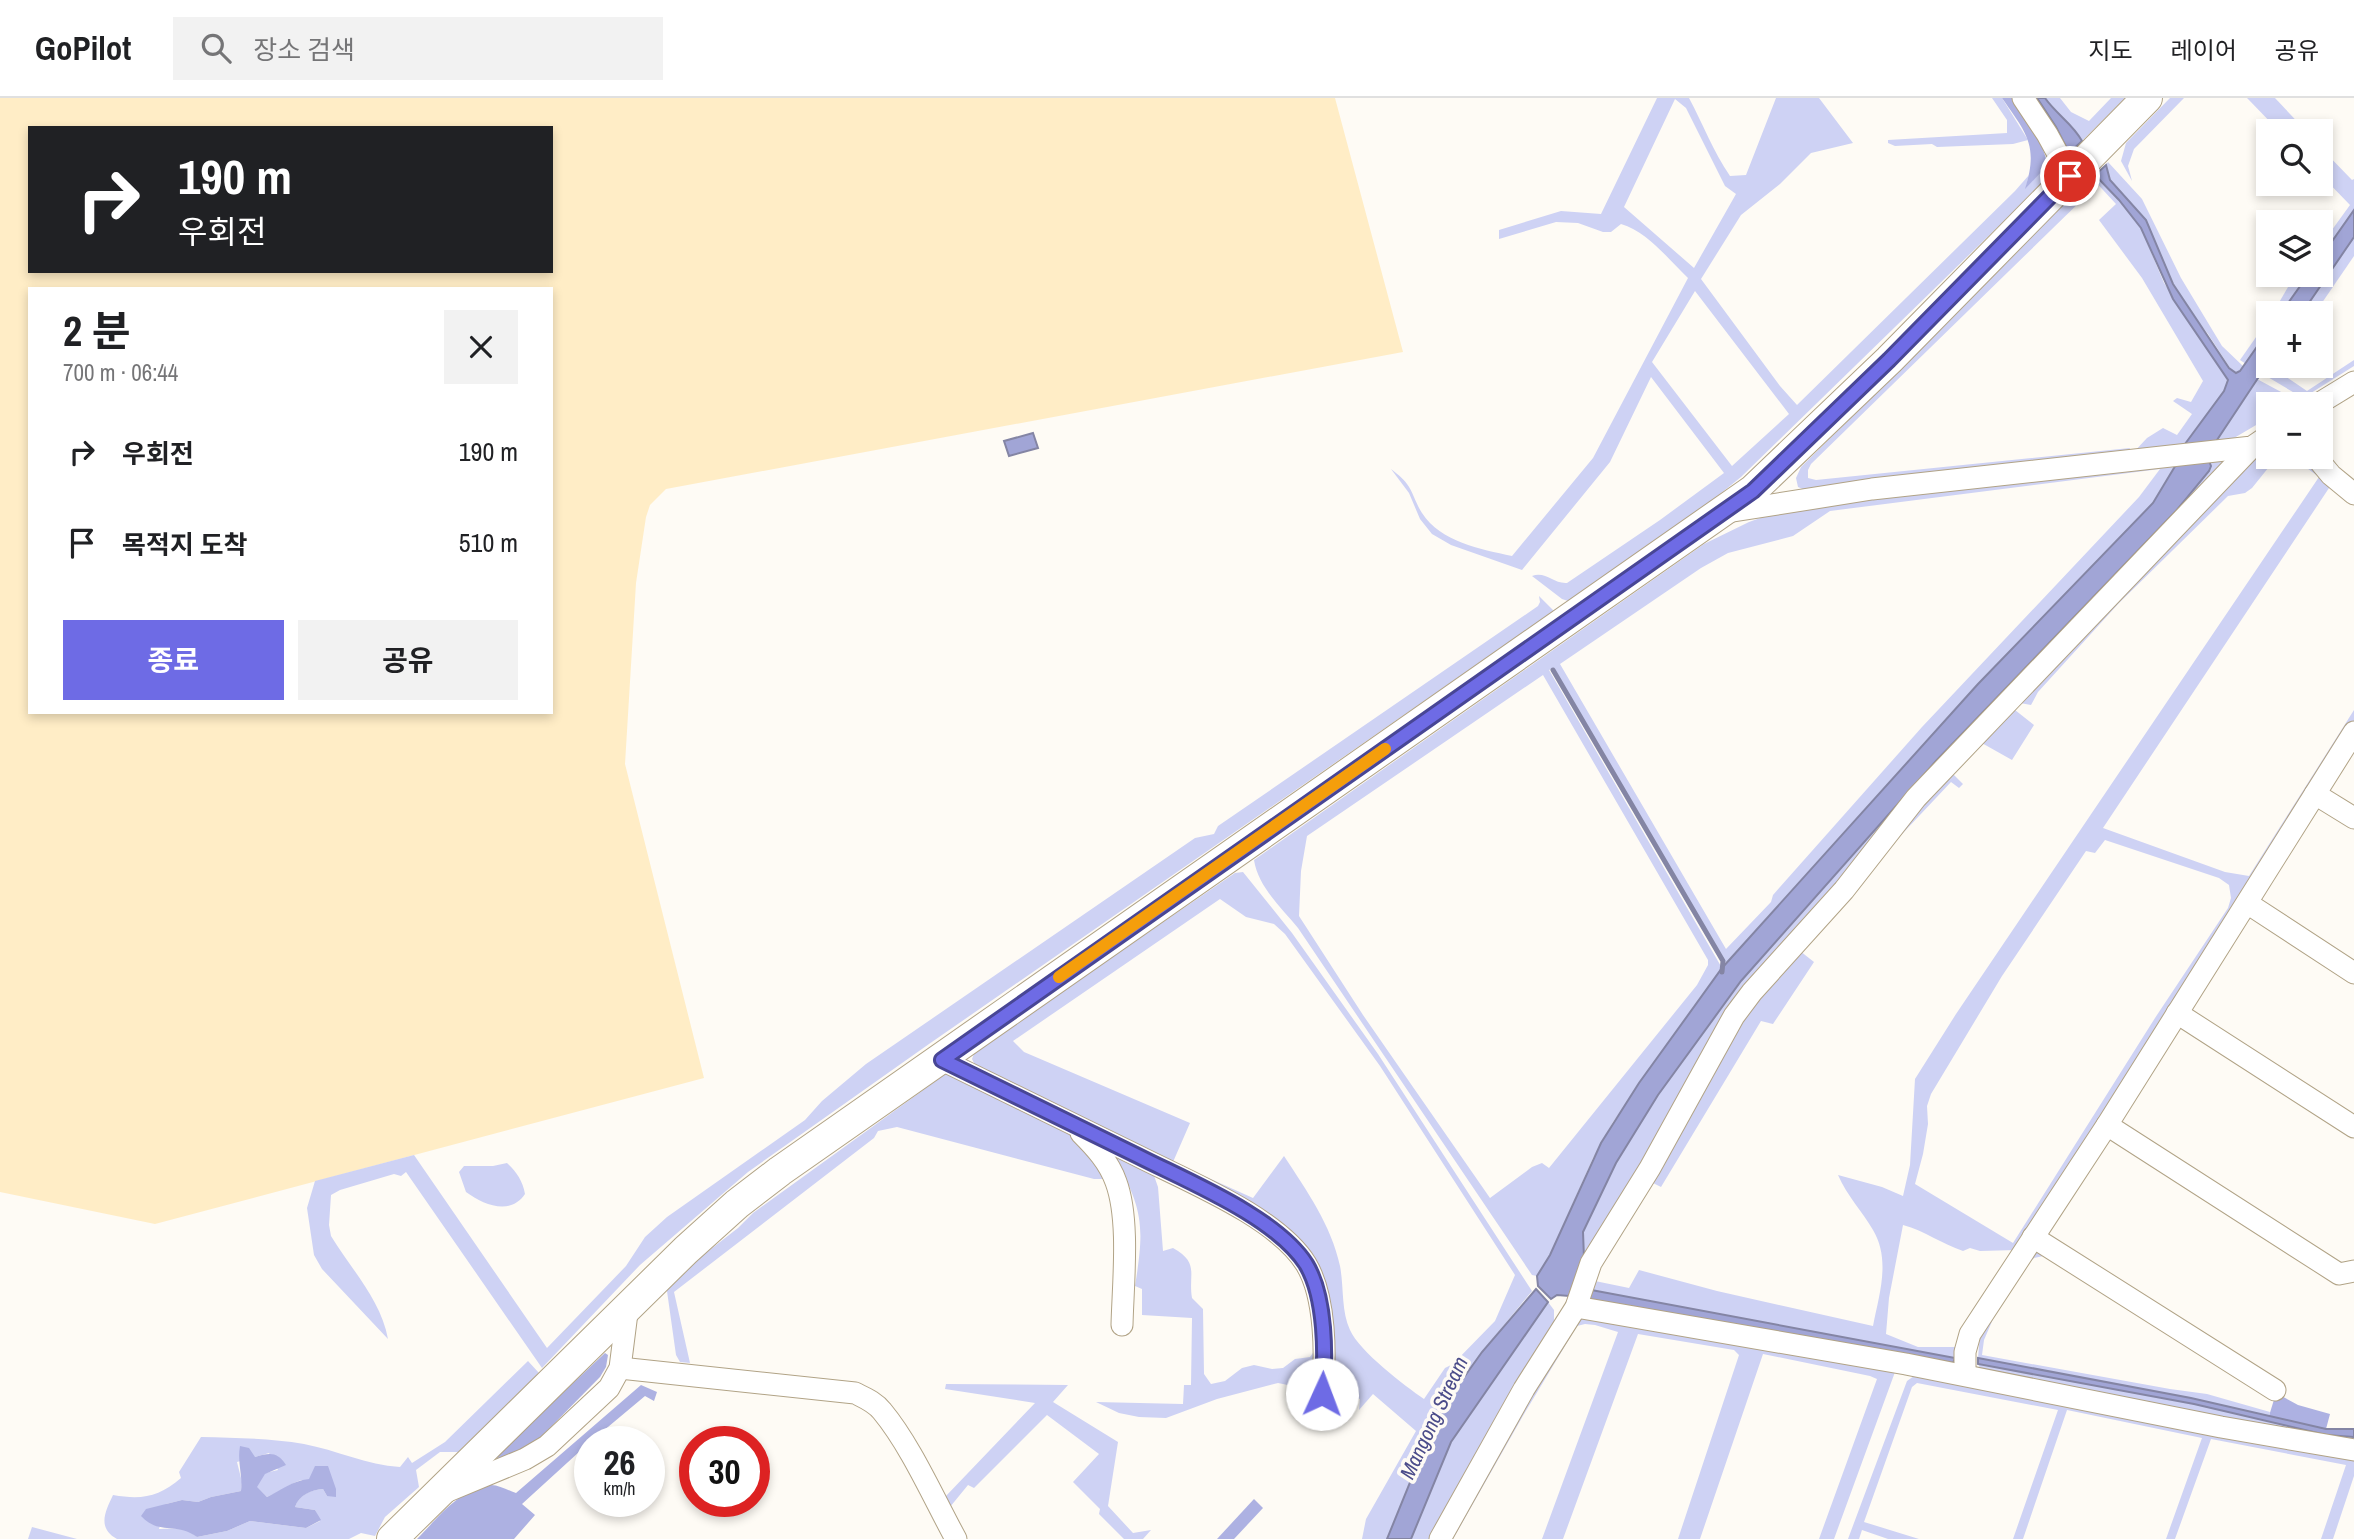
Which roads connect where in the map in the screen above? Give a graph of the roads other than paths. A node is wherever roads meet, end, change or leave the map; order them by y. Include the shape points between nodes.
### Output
1 (2023, 98) edge
2 (2147, 98) edge
3 (2079, 167) junction
4 (2354, 382) edge
5 (2333, 395) edge
6 (2256, 441) edge
7 (2256, 445) edge
8 (2326, 469) edge
9 (2354, 494) edge
10 (1724, 512) junction
11 (2354, 732) edge
12 (2315, 794) junction
13 (2354, 818) edge
14 (2247, 903) junction
15 (2354, 972) edge
16 (2177, 1013) junction
17 (942, 1060) junction
18 (1067, 1121) junction
19 (2107, 1125) junction
20 (2354, 1127) edge
21 (2033, 1237) junction
22 (2354, 1271) edge
23 (628, 1305) junction
24 (1576, 1307) junction
25 (1122, 1325) dead end
26 (620, 1368) junction
27 (1965, 1375) junction
28 (2274, 1390) dead end
29 (1322, 1394) dead end
30 (2354, 1450) edge
31 (434, 1497) junction
32 (392, 1539) edge
33 (956, 1539) edge
34 (1440, 1539) edge

1 - 3 street via 2047,134
2 - 3 main road
3 - 10 main road via 1784,463
4 - 5 street
6 - 10 street
7 - 24 street via 1916,798 1844,890 1752,992 1591,1263
8 - 9 street
10 - 17 main road
11 - 12 street
12 - 13 street
12 - 14 street
14 - 15 street
14 - 16 street
16 - 19 street
16 - 20 street
17 - 18 street
17 - 23 main road via 737,1204
18 - 25 street via 1101,1154 1120,1194
18 - 29 street via 1242,1211 1293,1247 1307,1266 1320,1307
19 - 21 street
19 - 22 street via 2339,1274
21 - 27 street via 1970,1334
21 - 28 street
23 - 26 street
23 - 31 main road
24 - 27 street
24 - 34 street
26 - 31 street via 609,1388 547,1446
26 - 33 street via 855,1393 871,1400 905,1446
27 - 30 street
31 - 32 main road

